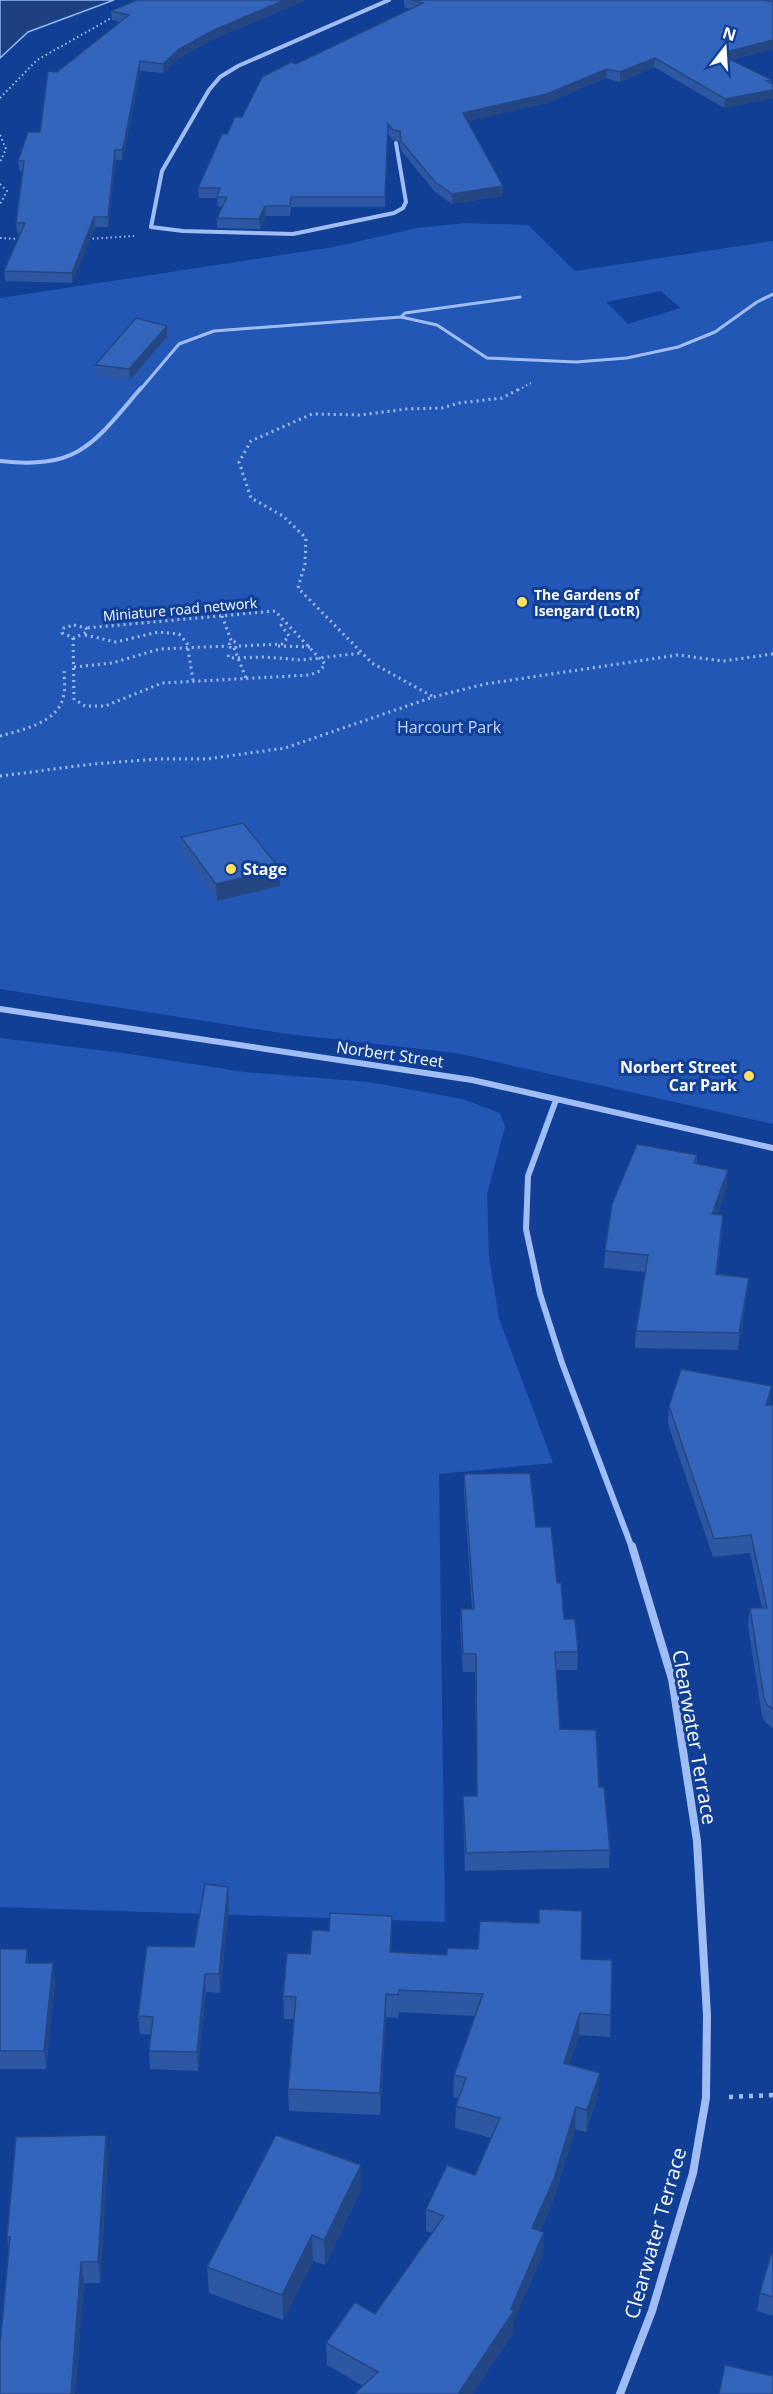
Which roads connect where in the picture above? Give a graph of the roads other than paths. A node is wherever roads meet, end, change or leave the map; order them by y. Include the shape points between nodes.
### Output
1 (389, 0) edge
2 (396, 143) edge
3 (773, 294) edge
4 (520, 297) dead end
5 (401, 317) junction
6 (0, 461) edge
7 (0, 1009) edge
8 (556, 1100) junction
9 (773, 1148) edge
10 (620, 2394) edge

1 - 2 street via 220,77 162,171 151,227 293,234 394,213 406,202
3 - 5 lane via 715,332 678,347 627,358 576,362 487,358 437,325
4 - 5 lane via 438,307
5 - 6 lane via 214,331 179,344 96,441 82,452 40,462
7 - 8 street, Norbert Street via 472,1080
8 - 9 street, Norbert Street
8 - 10 street, Clearwater Terrace via 528,1176 526,1229 561,1363 628,1533 672,1679 697,1841 707,2016 706,2098 693,2173 652,2311

